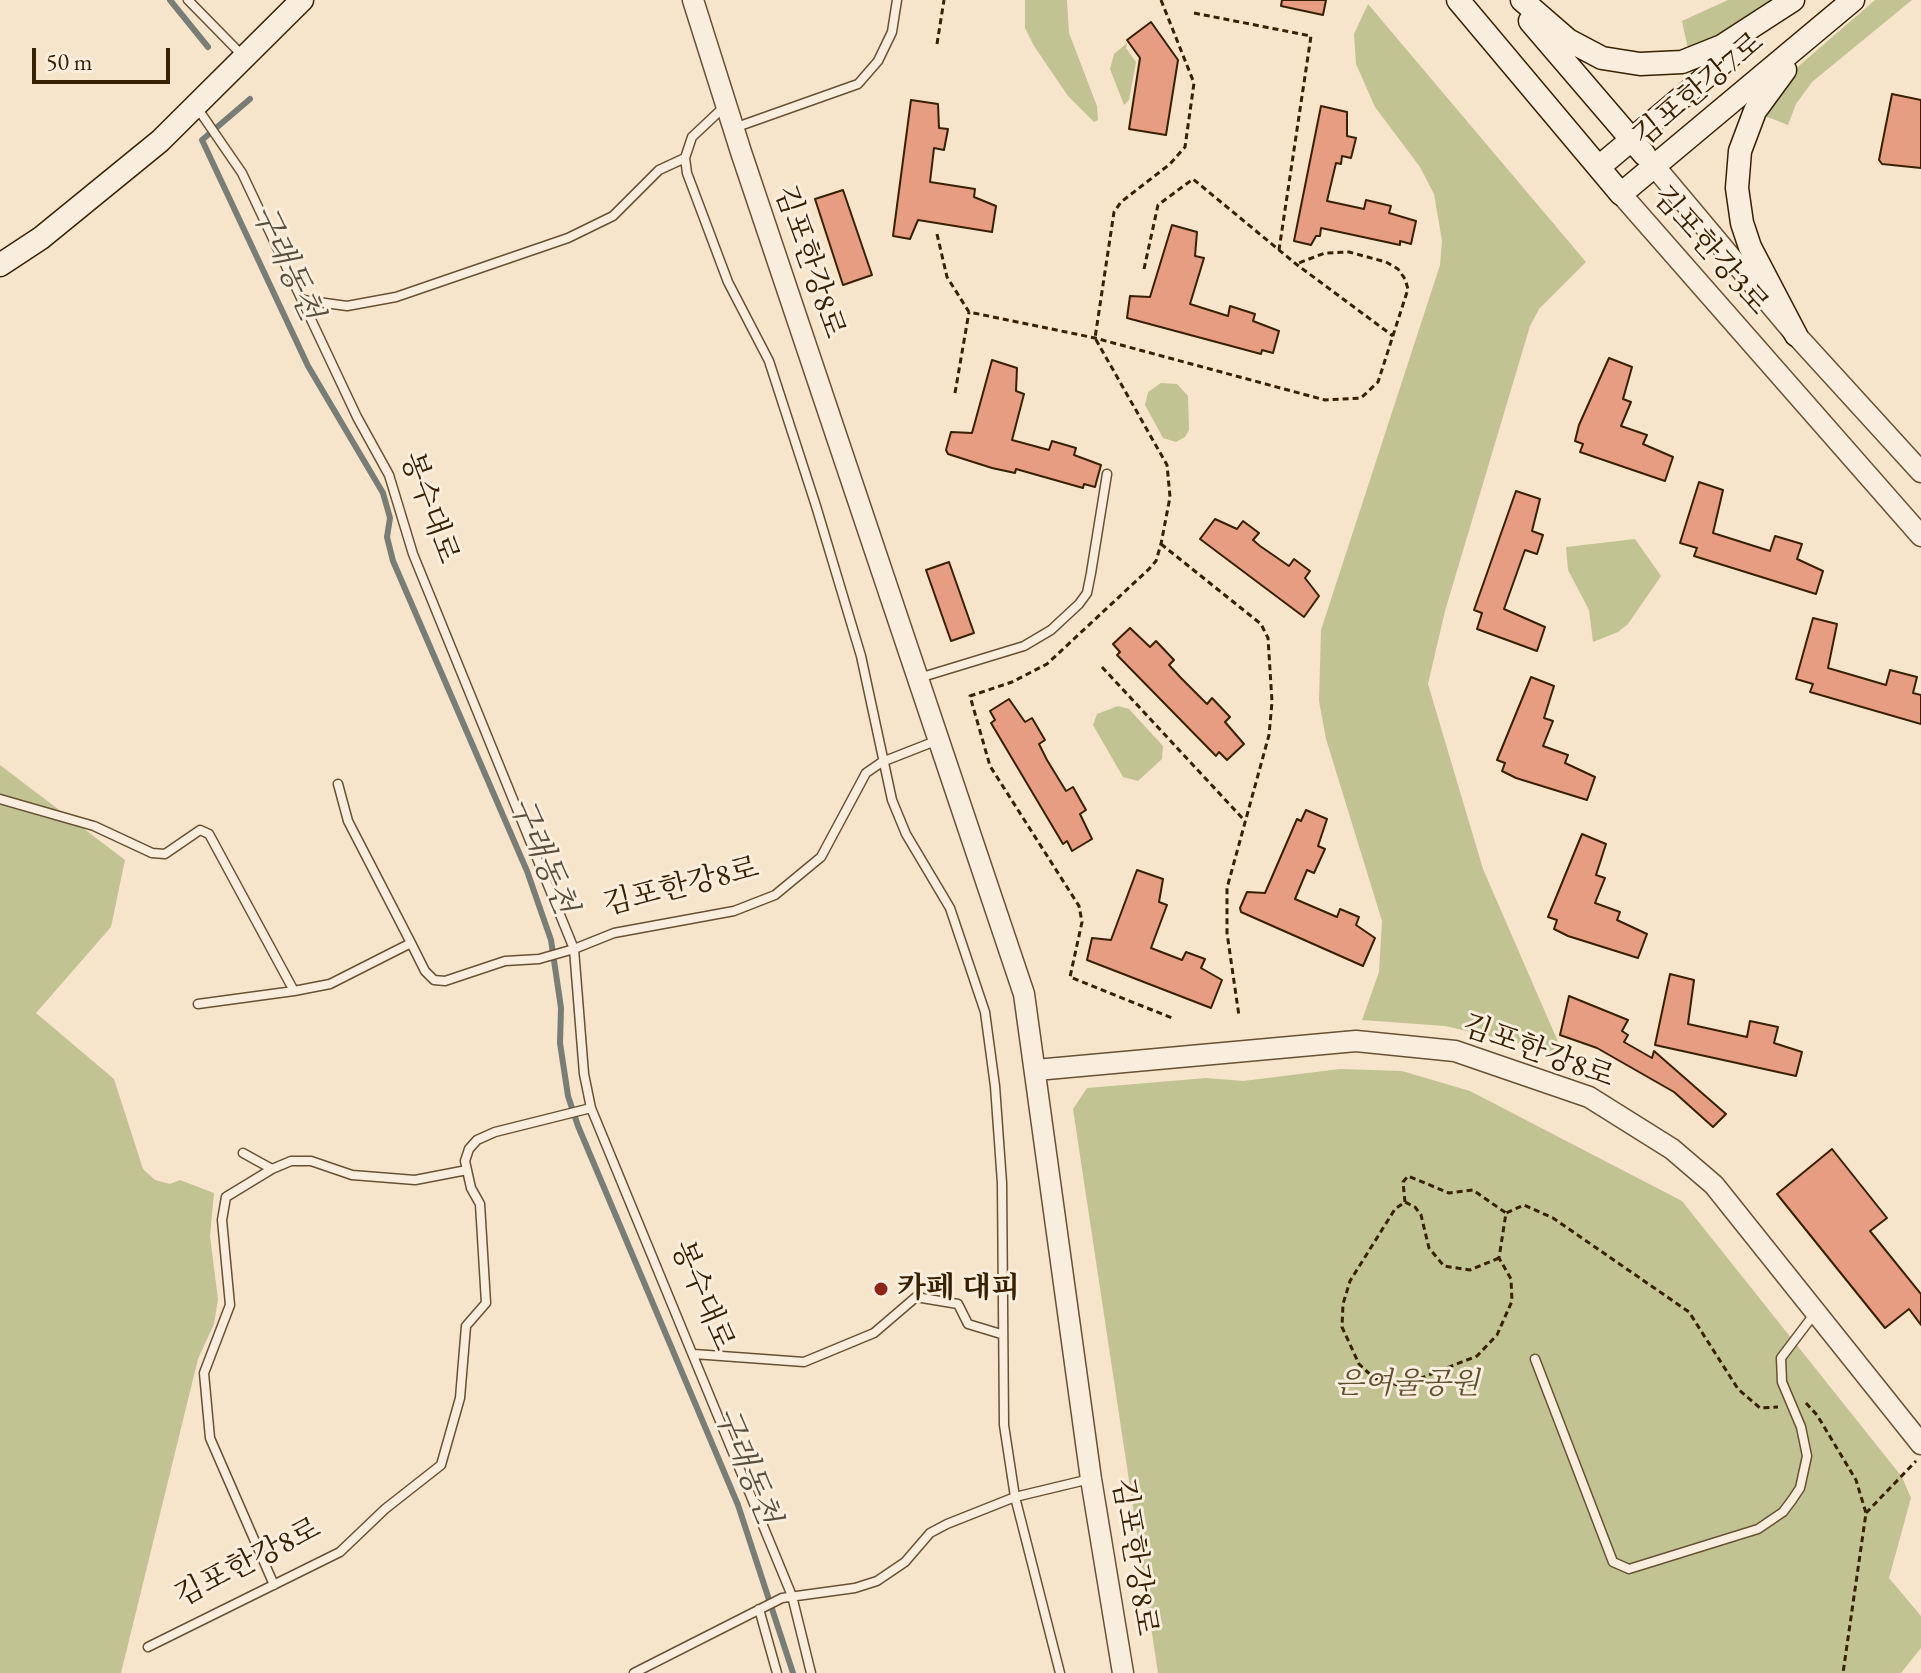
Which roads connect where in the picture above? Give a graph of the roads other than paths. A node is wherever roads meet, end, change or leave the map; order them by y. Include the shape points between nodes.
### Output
1 (188, 0) edge
2 (302, 0) edge
3 (693, 0) edge
4 (897, 0) edge
5 (1458, 0) edge
6 (1511, 0) edge
7 (1522, 0) edge
8 (1796, 0) edge
9 (1853, 0) edge
10 (244, 57) junction
11 (725, 106) junction
12 (200, 112) junction
13 (733, 129) junction
14 (1643, 153) junction
15 (685, 158) junction
16 (1599, 167) junction
17 (1621, 194) junction
18 (0, 265) edge
19 (303, 300) junction
20 (1796, 335) junction
21 (1921, 472) edge
22 (1107, 474) dead end
23 (1921, 536) edge
24 (918, 678) junction
25 (933, 742) junction
26 (882, 762) junction
27 (338, 784) dead end
28 (0, 799) edge
29 (411, 943) junction
30 (574, 949) junction
31 (294, 991) junction
32 (198, 1004) dead end
33 (1036, 1070) junction
34 (586, 1109) junction
35 (243, 1153) dead end
36 (272, 1169) junction
37 (467, 1170) junction
38 (1816, 1312) junction
39 (1001, 1334) junction
40 (694, 1354) junction
41 (1535, 1359) dead end
42 (1921, 1444) edge
43 (1091, 1479) junction
44 (1015, 1497) junction
45 (274, 1585) junction
46 (792, 1596) junction
47 (759, 1609) junction
48 (148, 1647) dead end
49 (634, 1673) edge
50 (777, 1673) edge
51 (811, 1673) edge
52 (1060, 1673) edge
53 (1123, 1673) edge

1 - 10 lane
2 - 10 main road
3 - 11 street, 김포한강8로
4 - 13 lane via 892,32 878,61 858,84
5 - 16 main road, 김포한강3로
6 - 14 main road, 김포한강3로
7 - 8 main road via 1568,40 1602,58 1640,64 1682,62 1722,46
8 - 14 main road, 김포한강7로
9 - 14 main road, 김포한강7로
9 - 20 main road via 1777,77 1755,111 1740,151 1737,188 1742,223
10 - 12 main road
11 - 13 street, 김포한강8로
11 - 15 lane via 692,137
12 - 18 main road
12 - 19 lane, 봉수대로 via 225,146
13 - 24 street, 김포한강8로
14 - 16 main road, 김포한강7로
14 - 17 main road, 김포한강7로
14 - 20 street, 김포한강3로
15 - 19 lane via 659,170 613,216 568,238 396,297 347,306
15 - 26 lane via 728,282 769,361 812,491 861,656
16 - 17 main road, 김포한강3로
17 - 23 street, 김포한강3로
19 - 30 lane, 봉수대로 via 389,475 413,554
20 - 21 street, 김포한강3로
22 - 24 lane via 1087,593 1079,604 1024,646
24 - 25 street, 김포한강8로
24 - 33 street, 김포한강8로 via 1024,994
25 - 26 lane, 김포한강8로
25 - 33 street, 김포한강8로
26 - 30 lane, 김포한강8로 via 866,773 821,857 775,895 734,911 614,933
26 - 39 lane via 899,821 961,934 985,1012 1002,1183
27 - 29 lane via 348,821
28 - 31 lane via 94,826 152,853 165,854 200,830 209,834
29 - 30 lane via 434,980
29 - 31 lane via 330,984
30 - 34 lane, 김포한강8로
31 - 32 lane
33 - 38 street, 김포한강8로 via 1356,1041 1455,1051 1589,1097 1672,1149 1714,1185
33 - 43 street, 김포한강8로
34 - 37 lane via 477,1140 469,1149
34 - 40 lane, 봉수대로
35 - 36 lane
36 - 37 lane via 291,1161 311,1161 352,1175 415,1180
36 - 45 lane via 226,1197 222,1220 230,1305 204,1373 210,1438
37 - 45 lane, 김포한강8로 via 480,1204 486,1303 466,1326 460,1398 441,1465 340,1552
38 - 41 lane via 1781,1358 1782,1382 1807,1456 1800,1488 1783,1512 1758,1529 1652,1563 1619,1568 1613,1562
38 - 42 street, 김포한강8로
39 - 40 lane via 968,1324 958,1304 916,1297 874,1333 804,1362
39 - 44 lane via 1004,1425
40 - 46 lane, 봉수대로
43 - 44 lane
43 - 53 street, 김포한강8로
44 - 46 lane via 930,1533 905,1562 877,1581
44 - 52 lane
45 - 48 lane, 김포한강8로
46 - 47 lane
46 - 51 lane, 봉수대로
47 - 49 lane
47 - 50 lane

